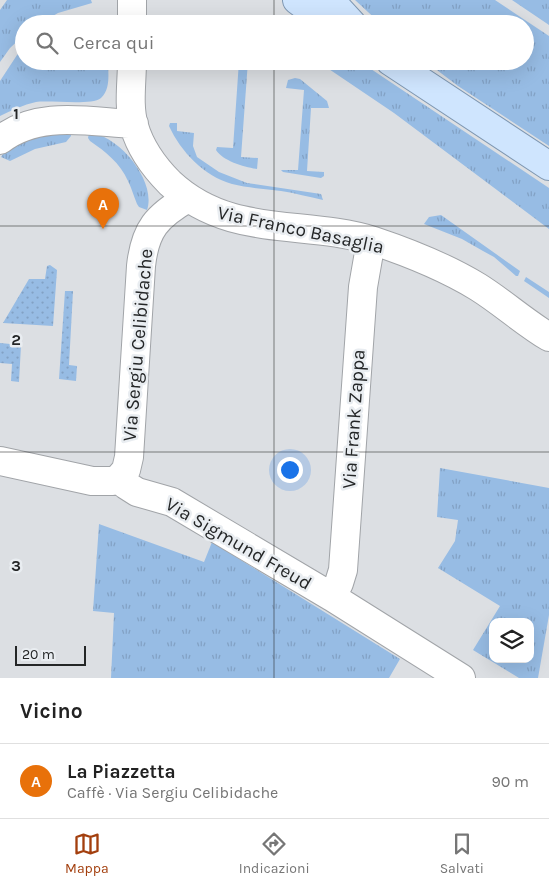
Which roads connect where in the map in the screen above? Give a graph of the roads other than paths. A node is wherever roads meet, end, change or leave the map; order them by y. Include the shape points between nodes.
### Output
1 (296, 0) edge
2 (330, 0) edge
3 (316, 15) edge
4 (344, 15) edge
5 (132, 70) edge
6 (404, 70) edge
7 (134, 124) junction
8 (0, 140) edge
9 (549, 166) edge
10 (188, 198) junction
11 (371, 241) junction
12 (549, 337) edge
13 (0, 461) edge
14 (119, 478) junction
15 (332, 596) junction
16 (461, 678) edge

1 - 3 main road
2 - 4 main road
5 - 7 street, Via Franco Basaglia
6 - 9 main road
7 - 8 street via 41,121 10,132
7 - 10 street, Via Franco Basaglia via 149,158 163,176
10 - 11 street, Via Franco Basaglia via 230,218
10 - 14 street, Via Sergiu Celibidache via 160,217 145,240 129,458 126,470
11 - 12 street, Via Franco Basaglia via 408,254 480,288
11 - 15 street, Via Frank Zappa via 363,287 343,570
13 - 14 street via 92,481 107,482
14 - 15 street, Via Sigmund Freud via 137,492 172,502
15 - 16 street, Via Sigmund Freud

